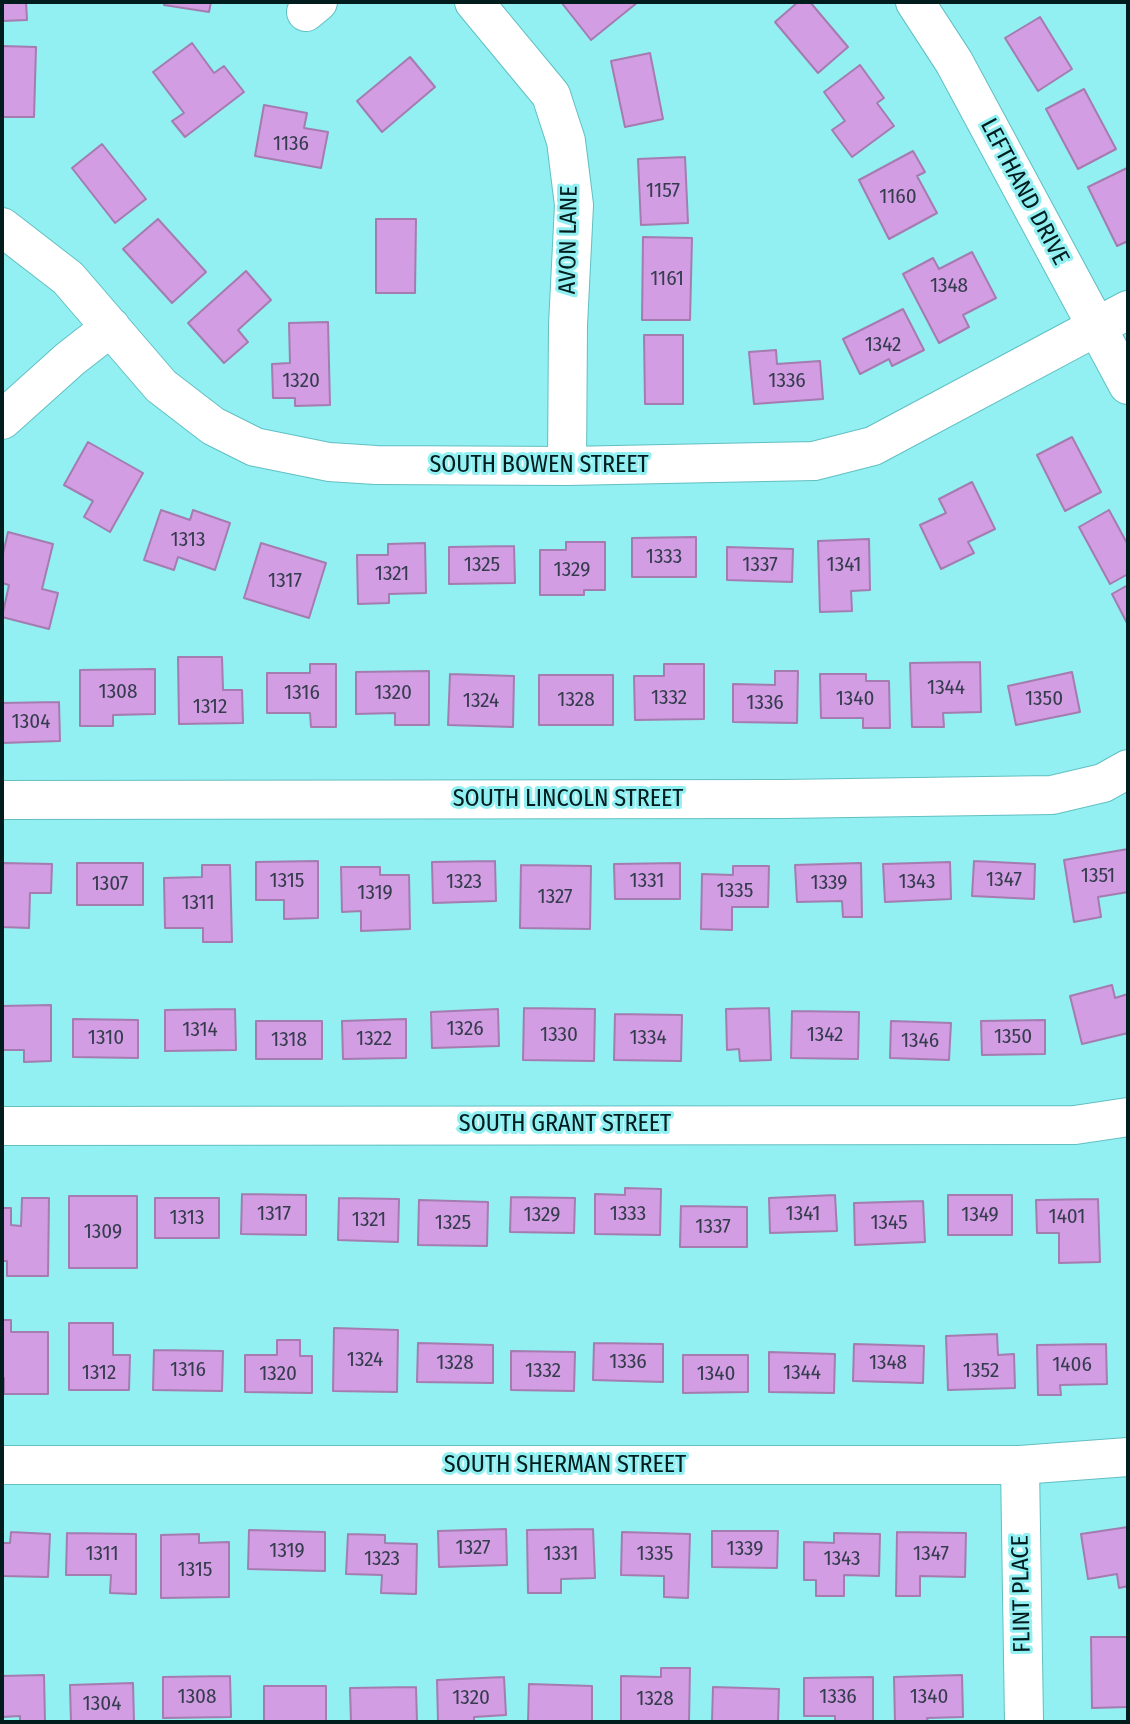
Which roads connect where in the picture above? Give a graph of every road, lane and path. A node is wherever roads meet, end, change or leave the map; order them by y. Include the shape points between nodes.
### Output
1 (474, 2) edge
2 (915, 2) edge
3 (2, 227) edge
4 (1113, 319) edge
5 (111, 327) junction
6 (1128, 385) edge
7 (2, 420) edge
8 (567, 466) junction
9 (1128, 769) edge
10 (2, 800) edge
11 (1128, 1117) edge
12 (2, 1126) edge
13 (1128, 1457) edge
14 (2, 1465) edge
15 (1020, 1465) junction
16 (1024, 1722) edge

1 - 8 street, AVON LANE via 551,95 566,141 574,205
2 - 4 street, LEFTHAND DRIVE
3 - 5 street, SOUTH BOWEN STREET via 68,278
4 - 6 street, LEFTHAND DRIVE
4 - 8 street, SOUTH BOWEN STREET via 873,446 814,461
5 - 7 street
5 - 8 street, SOUTH BOWEN STREET via 161,386 213,426 255,447 329,462 376,465
9 - 10 street, SOUTH LINCOLN STREET via 1103,783 1052,795
11 - 12 street, SOUTH GRANT STREET via 1075,1125
13 - 15 street, SOUTH SHERMAN STREET
14 - 15 street, SOUTH SHERMAN STREET
15 - 16 street, FLINT PLACE

